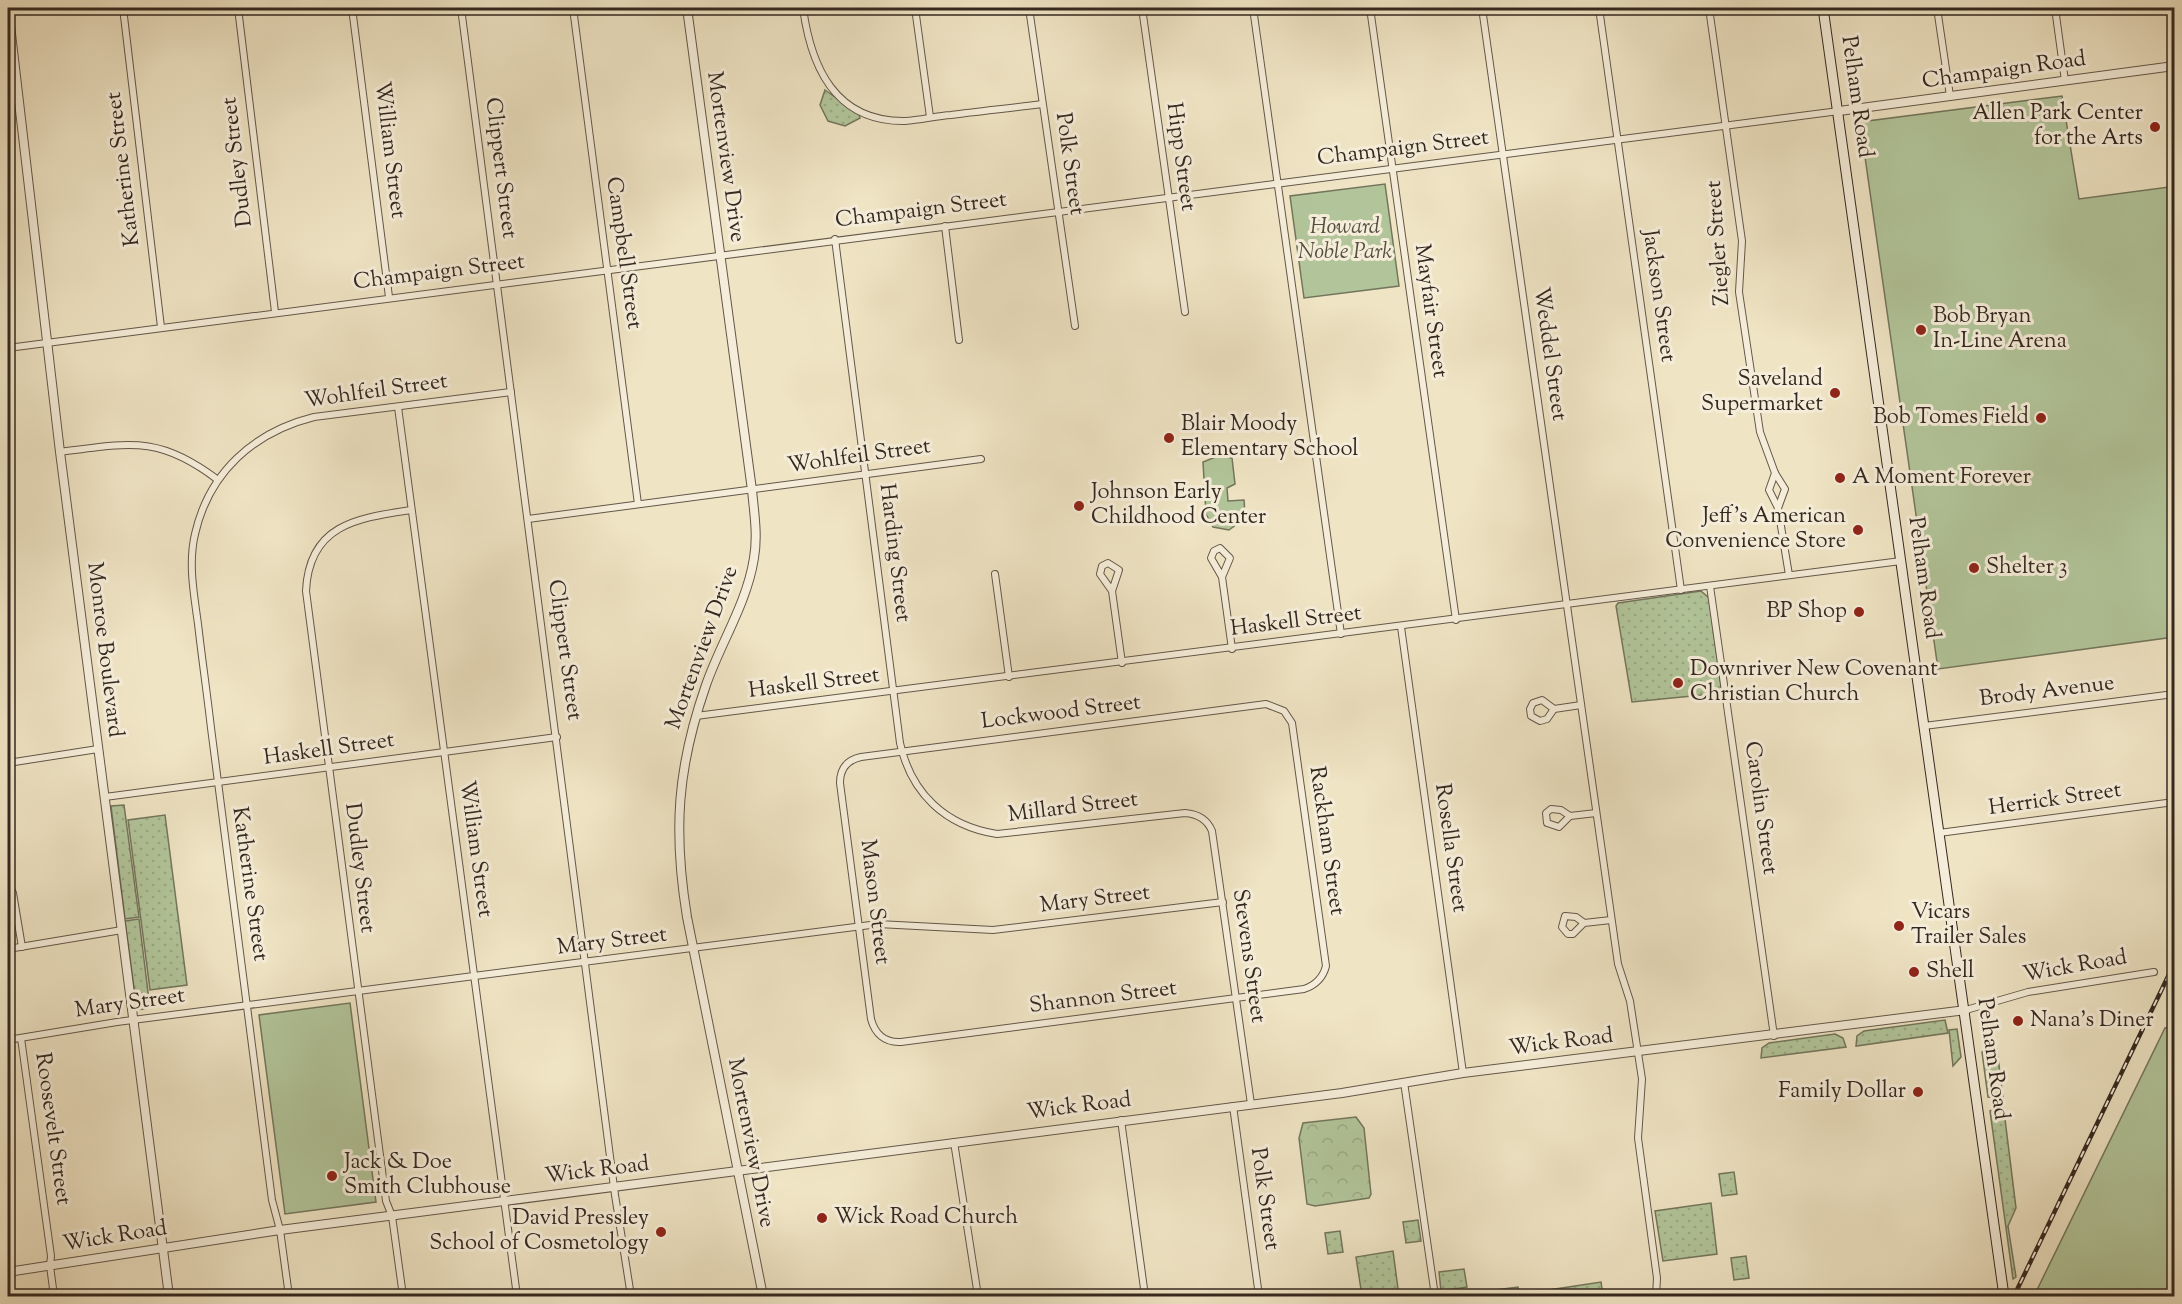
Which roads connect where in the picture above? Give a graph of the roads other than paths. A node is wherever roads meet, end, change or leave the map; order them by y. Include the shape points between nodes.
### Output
1 (8, 8) edge
2 (123, 8) edge
3 (238, 8) edge
4 (352, 8) edge
5 (461, 8) edge
6 (573, 8) edge
7 (687, 8) edge
8 (803, 8) edge
9 (915, 8) edge
10 (1029, 8) edge
11 (1142, 8) edge
12 (1253, 8) edge
13 (1370, 8) edge
14 (1482, 8) edge
15 (1599, 8) edge
16 (1709, 8) edge
17 (1823, 8) edge
18 (1937, 8) edge
19 (2055, 8) edge
20 (2171, 8) edge
21 (2175, 35) edge
22 (2175, 66) edge
23 (2065, 81) junction
24 (1950, 96) junction
25 (1042, 104) junction
26 (1839, 111) junction
27 (930, 117) junction
28 (1726, 125) junction
29 (1618, 139) junction
30 (1503, 154) junction
31 (1392, 168) junction
32 (1277, 183) junction
33 (1167, 197) junction
34 (1057, 211) junction
35 (945, 226) junction
36 (835, 239) junction
37 (720, 255) junction
38 (607, 270) junction
39 (497, 284) junction
40 (389, 297) junction
41 (275, 312) junction
42 (1185, 312) dead end
43 (1075, 326) dead end
44 (161, 327) junction
45 (959, 340) dead end
46 (47, 342) junction
47 (8, 348) edge
48 (511, 392) junction
49 (398, 406) junction
50 (60, 452) junction
51 (981, 459) dead end
52 (1775, 473) junction
53 (866, 474) junction
54 (218, 480) junction
55 (752, 490) junction
56 (638, 504) junction
57 (1778, 508) junction
58 (411, 510) junction
59 (528, 519) junction
60 (1900, 561) junction
61 (995, 574) dead end
62 (1789, 575) junction
63 (1222, 577) dead end
64 (1710, 586) junction
65 (1681, 590) junction
66 (1112, 591) dead end
67 (1566, 605) junction
68 (1456, 620) junction
69 (1401, 627) junction
70 (1341, 634) junction
71 (1232, 649) junction
72 (1122, 663) junction
73 (1009, 677) junction
74 (893, 693) junction
75 (2175, 694) edge
76 (1581, 705) junction
77 (1554, 709) dead end
78 (1284, 711) joint
79 (696, 716) junction
80 (1924, 726) junction
81 (557, 737) junction
82 (98, 749) junction
83 (902, 751) junction
84 (443, 752) junction
85 (8, 763) edge
86 (845, 766) joint
87 (328, 768) junction
88 (218, 782) junction
89 (105, 797) junction
90 (2175, 802) edge
91 (1596, 813) junction
92 (1570, 816) dead end
93 (1202, 817) joint
94 (1939, 833) junction
95 (8, 883) edge
96 (1222, 902) junction
97 (1611, 920) junction
98 (1584, 923) dead end
99 (859, 927) junction
100 (122, 930) junction
101 (22, 947) junction
102 (8, 949) edge
103 (693, 950) junction
104 (586, 963) junction
105 (2154, 972) dead end
106 (474, 976) junction
107 (1322, 977) joint
108 (357, 992) junction
109 (1236, 999) junction
110 (247, 1006) junction
111 (1966, 1010) junction
112 (132, 1020) junction
113 (1774, 1036) junction
114 (21, 1038) junction
115 (884, 1039) joint
116 (8, 1040) edge
117 (1638, 1052) junction
118 (1463, 1074) junction
119 (1404, 1082) junction
120 (1251, 1104) junction
121 (1233, 1106) junction
122 (1121, 1120) junction
123 (954, 1142) junction
124 (738, 1170) junction
125 (614, 1187) junction
126 (503, 1201) junction
127 (392, 1216) junction
128 (280, 1230) junction
129 (162, 1248) junction
130 (50, 1266) junction
131 (8, 1272) edge
132 (54, 1296) edge
133 (169, 1296) edge
134 (289, 1296) edge
135 (403, 1296) edge
136 (517, 1296) edge
137 (631, 1296) edge
138 (763, 1296) edge
139 (978, 1296) edge
140 (1145, 1296) edge
141 (1259, 1296) edge
142 (1435, 1296) edge
143 (1656, 1296) edge
144 (2004, 1296) edge

1 - 46 street, Monroe Boulevard
2 - 44 street, Katherine Street
3 - 41 street, Dudley Street
4 - 40 street, William Street
5 - 39 street, Clippert Street
6 - 38 street, Campbell Street
7 - 37 street, Mortenview Drive
8 - 27 street via 807,38 817,67 845,100 881,118 904,121
9 - 27 street
10 - 25 street, Polk Street
11 - 33 street, Hipp Street
12 - 32 street
13 - 31 street, Mayfair Street
14 - 30 street, Weddel Street
15 - 29 street, Jackson Street
16 - 28 street, Ziegler Street
17 - 26 main road, Pelham Road
18 - 24 street
19 - 23 street
20 - 21 street
22 - 23 street, Champaign Road
23 - 24 street, Champaign Road
24 - 26 street, Champaign Road
25 - 27 street
25 - 34 street, Polk Street
26 - 28 street, Champaign Street
26 - 60 main road, Pelham Road
28 - 29 street, Champaign Street
28 - 52 street, Ziegler Street via 1742,241 1739,292 1760,432
29 - 30 street, Champaign Street
29 - 65 street, Jackson Street
30 - 31 street, Champaign Street
30 - 67 street, Weddel Street
31 - 32 street, Champaign Street
31 - 68 street, Mayfair Street
32 - 33 street, Champaign Street
32 - 70 street
33 - 34 street, Champaign Street
33 - 42 street, Hipp Street
34 - 35 street, Champaign Street
34 - 43 street, Polk Street
35 - 36 street, Champaign Street
35 - 45 street
36 - 37 street, Champaign Street
36 - 53 street, Harding Street
37 - 38 street, Champaign Street
37 - 55 street, Mortenview Drive
38 - 39 street, Champaign Street
38 - 56 street, Campbell Street
39 - 40 street, Champaign Street
39 - 48 street, Clippert Street
40 - 41 street, Champaign Street
41 - 44 street, Champaign Street
44 - 46 street, Champaign Street
46 - 47 street, Champaign Street
46 - 50 street, Monroe Boulevard
48 - 49 street, Wohlfeil Street
48 - 59 street, Clippert Street
49 - 54 street, Wohlfeil Street via 314,417 283,427 246,449
49 - 58 street, William Street
50 - 54 street via 140,444 163,448 184,456
50 - 82 street, Monroe Boulevard
51 - 53 street, Wohlfeil Street
52 - 57 street, Ziegler Street via 1769,490
52 - 57 street, Ziegler Street via 1785,489
53 - 55 street, Wohlfeil Street
53 - 74 street, Harding Street
54 - 88 street, Katherine Street via 202,510 192,562
55 - 56 street, Wohlfeil Street
55 - 79 street, Mortenview Drive via 752,569
56 - 59 street, Wohlfeil Street
57 - 62 street, Ziegler Street
58 - 84 street, William Street
58 - 87 street, Dudley Street via 365,517 344,525 323,543 309,569 306,599
59 - 81 street, Clippert Street
60 - 62 street, Haskell Street
60 - 80 main road, Pelham Road
61 - 73 street
62 - 64 street, Haskell Street
63 - 71 street
64 - 65 street, Haskell Street
64 - 113 street, Carolin Street
65 - 67 street, Haskell Street
66 - 72 street
67 - 68 street, Haskell Street
67 - 76 street, Weddel Street
68 - 69 street, Haskell Street
69 - 70 street, Haskell Street
69 - 118 street, Rosella Street
70 - 71 street, Haskell Street
71 - 72 street, Haskell Street
72 - 73 street, Haskell Street
73 - 74 street, Haskell Street
74 - 79 street, Haskell Street
74 - 83 street, Millard Street
75 - 80 street, Brody Avenue
76 - 77 street
76 - 91 street, Weddel Street
78 - 83 street, Lockwood Street via 1266,704
78 - 107 street, Rackham Street via 1292,723 1326,966
79 - 103 street, Mortenview Drive via 681,779 677,834
80 - 94 main road, Pelham Road
81 - 84 street, Haskell Street
81 - 104 street, Clippert Street
82 - 85 street
82 - 89 street, Monroe Boulevard
83 - 86 street, Lockwood Street via 861,757
83 - 93 street, Millard Street via 912,779 931,804 957,822 984,832 1010,835 1185,813
84 - 87 street, Haskell Street
84 - 106 street, William Street
86 - 99 street, Mason Street via 840,783
87 - 88 street, Haskell Street
87 - 108 street, Dudley Street
88 - 89 street, Haskell Street
88 - 110 street, Katherine Street
89 - 100 street, Monroe Boulevard
90 - 94 street, Herrick Street
91 - 92 street
91 - 97 street, Weddel Street
93 - 96 street, Stevens Street via 1212,831
94 - 111 main road, Pelham Road
95 - 101 street
96 - 99 street, Mary Street via 993,930 897,923
96 - 109 street, Stevens Street
97 - 98 street
97 - 117 street, Weddel Street
99 - 103 street, Mary Street
99 - 115 street, Mason Street via 872,1024
100 - 101 street
100 - 112 street, Monroe Boulevard
101 - 102 street
103 - 104 street, Mary Street
103 - 124 street, Mortenview Drive
104 - 106 street, Mary Street
104 - 125 street, Clippert Street
105 - 111 street, Wick Road via 2021,994
106 - 108 street, Mary Street
106 - 126 street, William Street
107 - 109 street, Shannon Street via 1304,989
108 - 110 street, Mary Street
108 - 127 street, Dudley Street via 386,1201
109 - 115 street, Shannon Street via 901,1042
109 - 120 street, Stevens Street
110 - 112 street, Mary Street
110 - 128 street, Katherine Street via 272,1200
111 - 113 street, Wick Road
111 - 144 main road, Pelham Road
112 - 114 street, Mary Street
112 - 129 street, Monroe Boulevard
113 - 117 street, Wick Road
114 - 116 street, Mary Street
114 - 130 street, Roosevelt Street
117 - 118 street, Wick Road
117 - 143 street, Weddel Street via 1643,1092 1638,1138 1657,1278
118 - 119 street, Wick Road
119 - 120 street, Wick Road
119 - 142 street
120 - 121 street, Wick Road
121 - 122 street, Wick Road
121 - 141 street, Polk Street
122 - 123 street, Wick Road
122 - 140 street
123 - 124 street, Wick Road
123 - 139 street
124 - 125 street, Wick Road
124 - 138 street, Mortenview Drive
125 - 126 street, Wick Road
125 - 137 street, Clippert Street
126 - 127 street, Wick Road
126 - 136 street, William Street
127 - 128 street, Wick Road
127 - 135 street, Dudley Street
128 - 129 street, Wick Road
128 - 134 street, Katherine Street
129 - 130 street, Wick Road
129 - 133 street, Monroe Boulevard
130 - 131 street, Wick Road
130 - 132 street, Roosevelt Street

